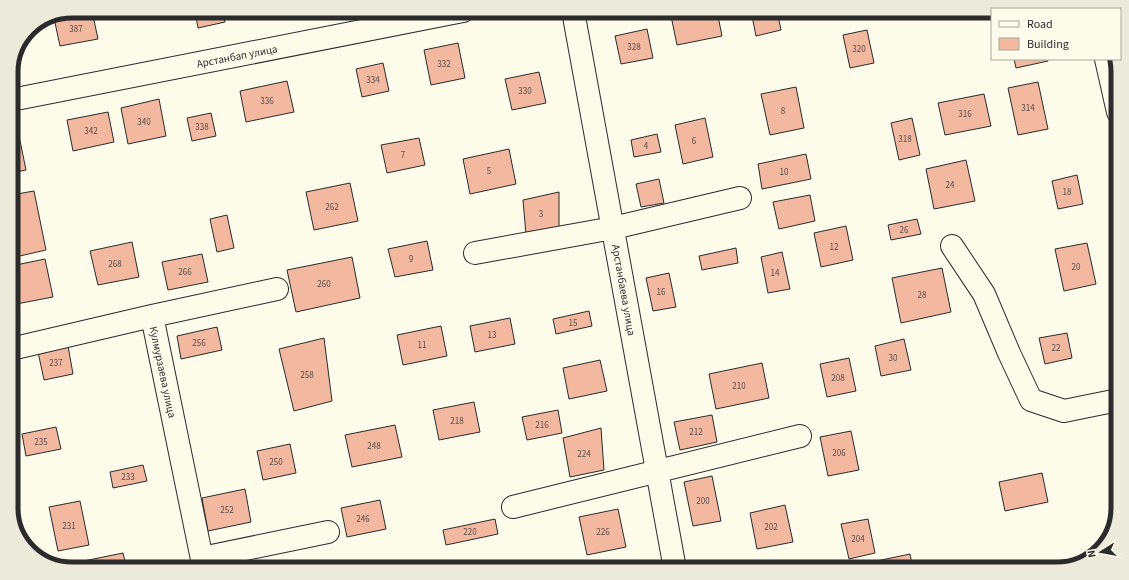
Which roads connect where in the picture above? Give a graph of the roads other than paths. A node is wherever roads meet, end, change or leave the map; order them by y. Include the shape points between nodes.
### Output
1 (427, 18) edge
2 (575, 18) edge
3 (1106, 60) edge
4 (1111, 81) edge
5 (18, 99) edge
6 (740, 198) dead end
7 (613, 228) junction
8 (952, 246) dead end
9 (474, 253) dead end
10 (277, 289) dead end
11 (152, 316) junction
12 (18, 347) edge
13 (1111, 401) edge
14 (800, 436) dead end
15 (658, 472) junction
16 (513, 507) dead end
17 (328, 532) dead end
18 (203, 562) edge
19 (211, 562) edge
20 (674, 562) edge

1 - 5 street, Арстанбап улица
2 - 7 street, Арстанбаева улица
3 - 4 street
6 - 7 street
7 - 9 street
7 - 15 street, Арстанбаева улица
8 - 13 street via 984,294 1031,400 1064,411
10 - 11 street
11 - 12 street, Кулмурзаева улица
11 - 18 street, Кулмурзаева улица
14 - 15 street
15 - 16 street
15 - 20 street, Арстанбаева улица
17 - 19 street

